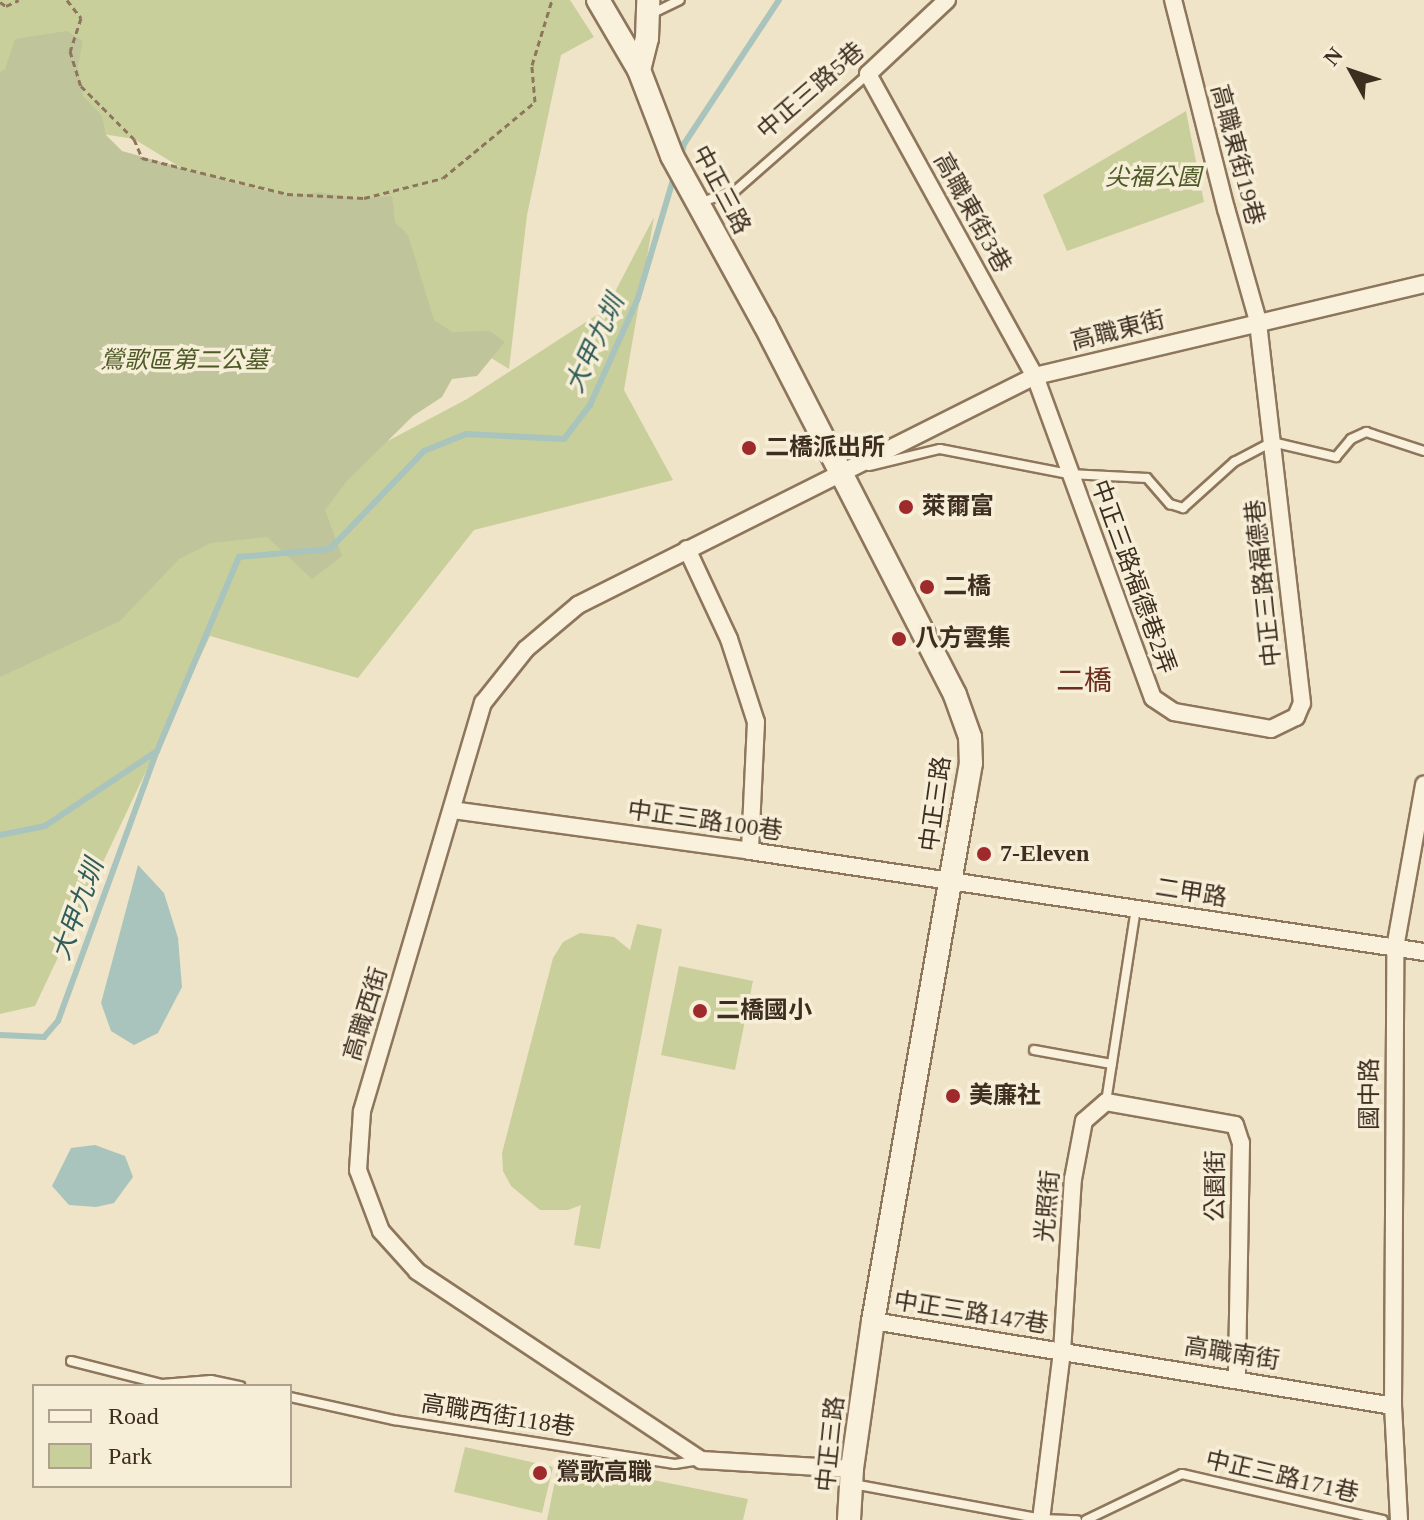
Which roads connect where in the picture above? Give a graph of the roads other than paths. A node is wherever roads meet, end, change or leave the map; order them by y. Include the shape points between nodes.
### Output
1 (598, 0) edge
2 (680, 0) edge
3 (947, 0) edge
4 (1173, 0) edge
5 (648, 8) edge
6 (639, 70) junction
7 (868, 74) junction
8 (697, 203) junction
9 (1424, 284) edge
10 (1258, 321) junction
11 (1035, 376) junction
12 (1272, 442) junction
13 (1424, 451) edge
14 (841, 472) junction
15 (1069, 474) junction
16 (687, 549) junction
17 (1296, 717) joint
18 (1424, 785) edge
19 (452, 810) junction
20 (750, 851) junction
21 (951, 881) junction
22 (1136, 909) junction
23 (1395, 948) junction
24 (1424, 952) edge
25 (1034, 1050) dead end
26 (1112, 1064) junction
27 (1106, 1102) junction
28 (873, 1321) junction
29 (1062, 1352) junction
30 (71, 1361) dead end
31 (1237, 1379) junction
32 (162, 1384) edge
33 (162, 1384) edge
34 (230, 1384) edge
35 (292, 1397) edge
36 (1393, 1406) junction
37 (701, 1460) junction
38 (851, 1476) junction
39 (849, 1520) edge
40 (1041, 1520) edge
41 (1077, 1520) edge
42 (1086, 1520) edge
43 (1383, 1520) edge
44 (1399, 1520) edge

1 - 6 street, 中正三路
2 - 5 lane
3 - 7 street, 中正三路5巷
4 - 10 street, 高職東街19巷
5 - 6 street
6 - 8 street, 中正三路
7 - 8 lane, 中正三路5巷 via 735,191
7 - 11 street, 高職東街3巷
8 - 14 street, 中正三路
9 - 10 street, 高職東街
10 - 11 street, 高職東街
10 - 12 street, 中正三路福德巷
11 - 14 street, 高職東街
11 - 15 street, 中正三路福德巷2弄
12 - 13 lane via 1336,457 1351,439 1366,432
12 - 15 lane, 中正三路福德巷 via 1234,462 1183,508 1170,504 1147,478
12 - 17 street, 中正三路福德巷 via 1302,703
14 - 15 lane, 中正三路福德巷 via 940,449
14 - 16 street, 高職西街
14 - 21 street, 中正三路 via 964,712 971,763
15 - 17 street, 中正三路福德巷2弄 via 1153,698 1174,712 1271,729
16 - 19 street, 高職西街 via 578,605 526,649 483,703
16 - 20 street via 729,639 756,722
18 - 23 street, 國中路
19 - 20 street, 中正三路100巷
19 - 37 street, 高職西街 via 362,1111 358,1170 381,1231 417,1271
20 - 21 street, 中正三路100巷
21 - 22 street, 二甲路
21 - 28 street, 中正三路
22 - 23 street, 二甲路
22 - 26 lane, 光照街
23 - 24 street, 二甲路
23 - 36 street, 國中路
25 - 26 lane
26 - 27 lane, 光照街
27 - 29 street, 光照街 via 1084,1121 1073,1179
27 - 31 street, 公園街 via 1235,1125 1241,1143
28 - 29 street, 中正三路147巷
28 - 38 street, 中正三路
29 - 31 street, 高職南街
29 - 40 street, 光照街
30 - 33 lane
31 - 36 street, 高職南街
32 - 34 lane
35 - 37 lane, 高職西街118巷 via 394,1420 628,1457 675,1464
36 - 44 street
37 - 38 street
38 - 39 street, 中正三路
38 - 40 lane
40 - 41 lane
42 - 43 lane, 中正三路171巷 via 1182,1474

